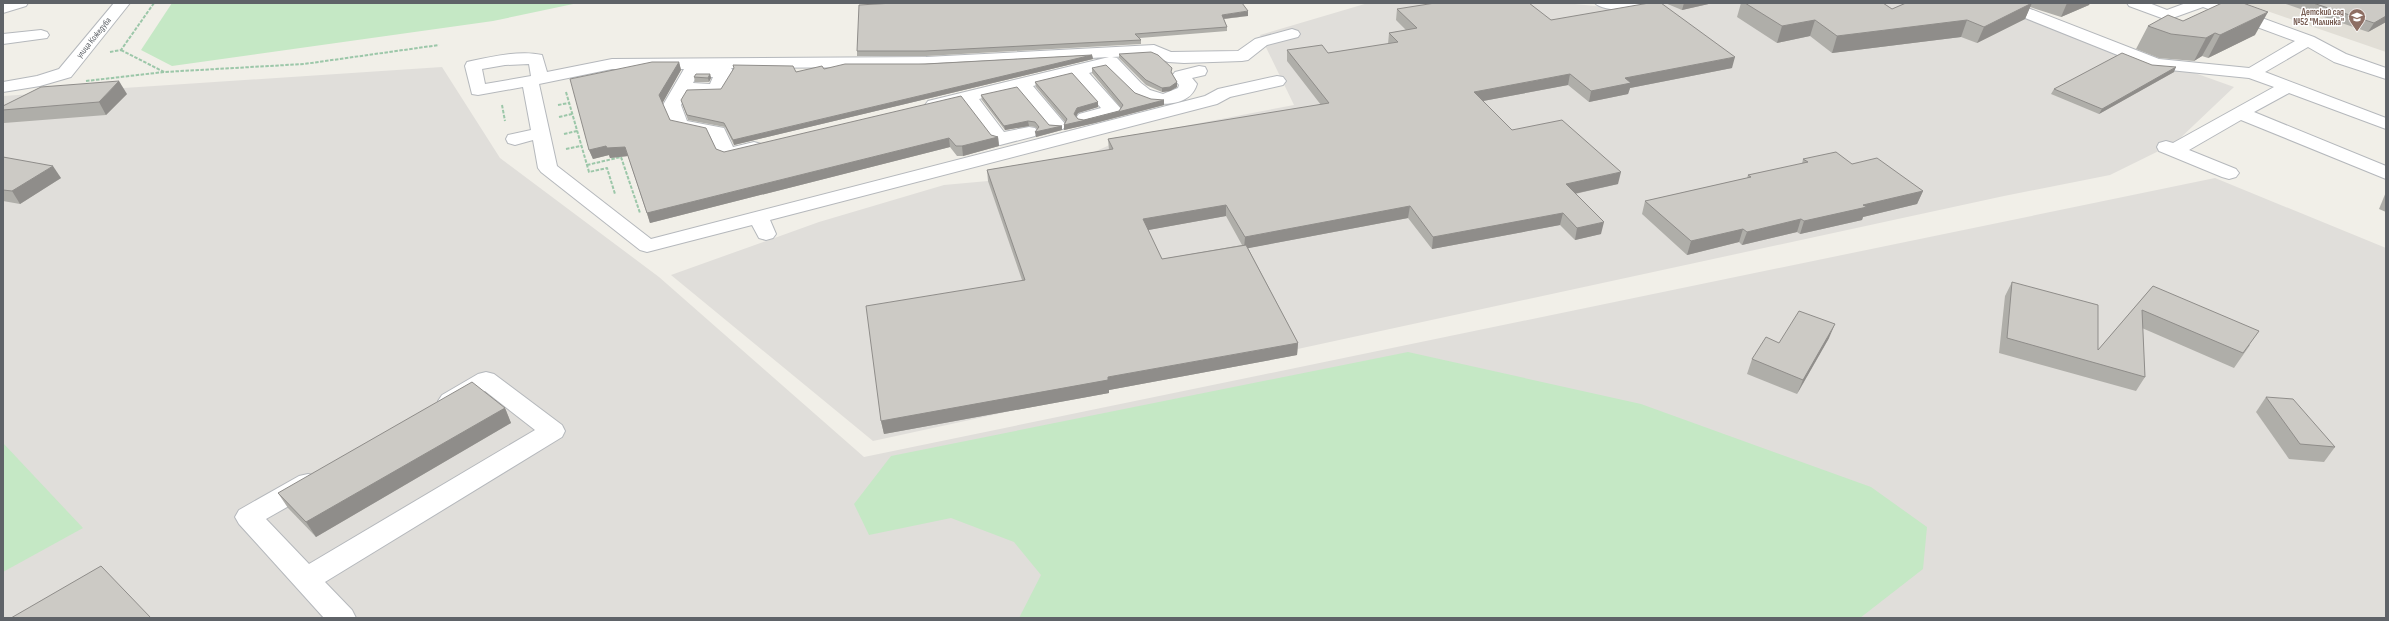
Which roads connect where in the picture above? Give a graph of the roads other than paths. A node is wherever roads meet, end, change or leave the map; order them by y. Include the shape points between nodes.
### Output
1 (20, 3) edge
2 (122, 3) edge
3 (1603, 3) edge
4 (1645, 3) edge
5 (2001, 3) edge
6 (2135, 3) edge
7 (2201, 3) edge
8 (2206, 3) edge
9 (3, 8) edge
10 (1292, 34) dead end
11 (41, 35) dead end
12 (3, 39) edge
13 (2308, 40) junction
14 (1196, 65) junction
15 (1165, 66) edge
16 (1077, 70) junction
17 (2252, 73) junction
18 (2386, 74) edge
19 (1277, 82) dead end
20 (1022, 84) junction
21 (3, 87) edge
22 (2288, 87) junction
23 (681, 88) dead end
24 (1220, 95) junction
25 (968, 97) junction
26 (920, 108) edge
27 (2240, 113) junction
28 (2386, 124) edge
29 (1057, 125) junction
30 (541, 133) junction
31 (515, 139) dead end
32 (771, 144) edge
33 (2229, 173) dead end
34 (2386, 173) edge
35 (432, 412) edge
36 (330, 470) edge
37 (307, 579) junction
38 (342, 618) edge

1 - 9 street
2 - 21 street, улица Кожедуба via 65,73 40,81
3 - 4 street via 1635,6
5 - 17 street via 2156,64
6 - 7 street via 2167,15
8 - 13 street
10 - 14 street via 1261,42 1242,56
11 - 12 street
13 - 17 street
13 - 18 street via 2340,58
14 - 15 street
14 - 16 street via 1181,76 1188,84 1181,94 1158,99 1139,91 1111,62
14 - 24 street
14 - 30 street via 1154,50 926,62 612,64 535,80
16 - 20 street
16 - 29 street via 1113,110
17 - 22 street
19 - 24 street
20 - 25 street
20 - 29 street
22 - 27 street
22 - 28 street
23 - 32 street via 672,105 680,125 718,132 728,154
24 - 30 street via 1211,100 762,225 647,246 548,168
25 - 26 street
25 - 29 street via 1000,139
27 - 33 street via 2170,148
27 - 34 street
30 - 31 street
35 - 37 street via 486,380 553,431
36 - 37 street via 248,517
37 - 38 street

